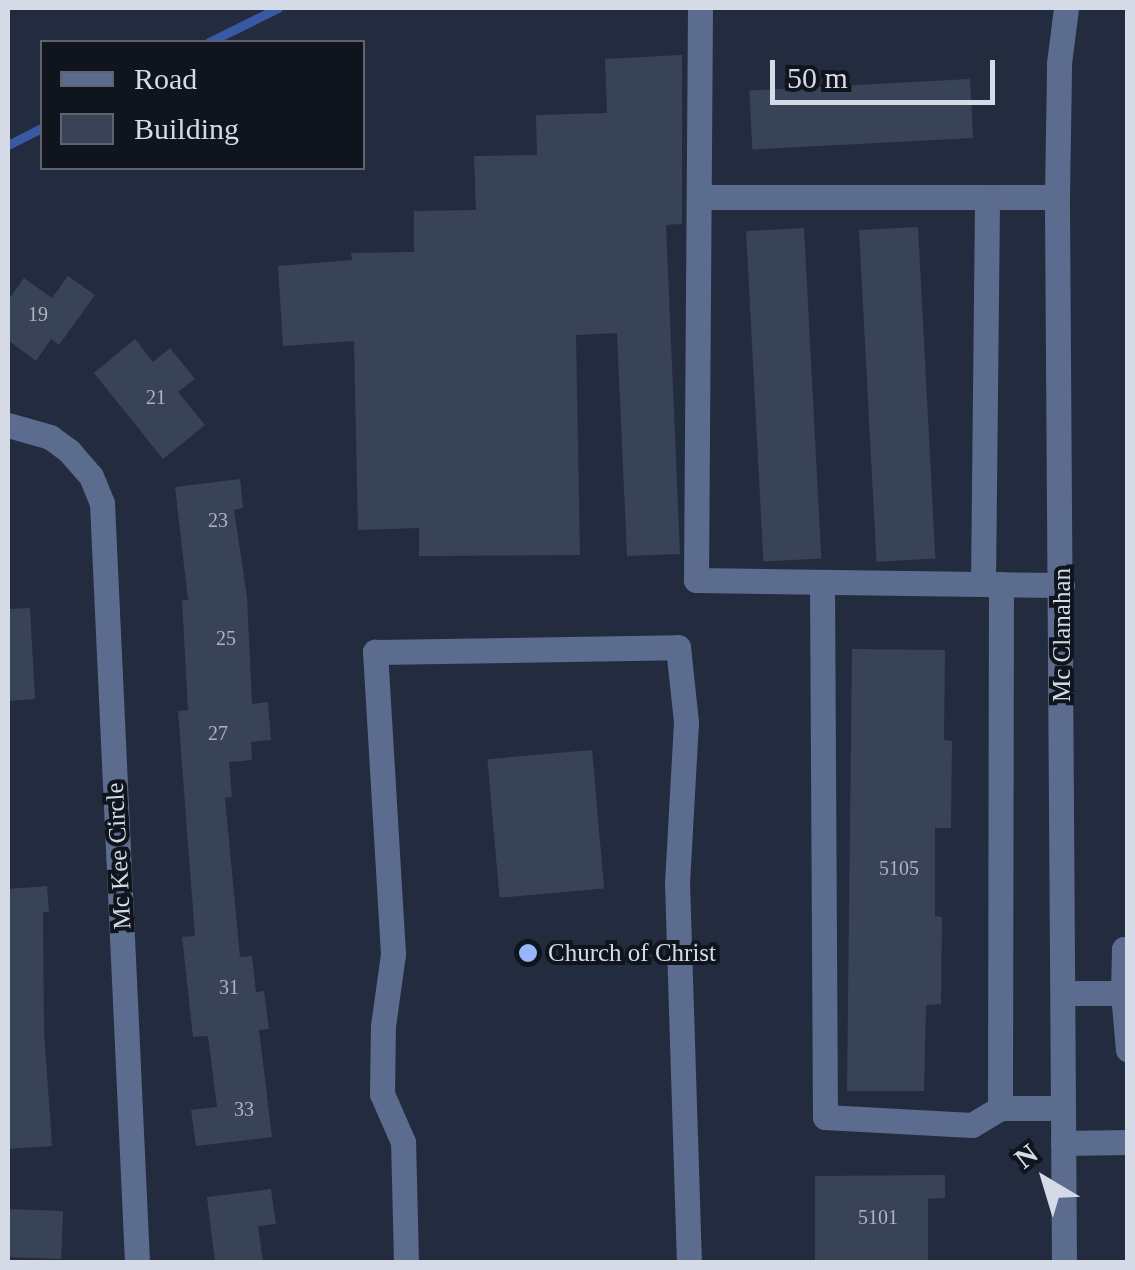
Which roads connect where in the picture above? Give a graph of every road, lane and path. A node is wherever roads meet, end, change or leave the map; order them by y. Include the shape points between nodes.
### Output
1 (700, 8) edge
2 (1066, 8) edge
3 (699, 197) junction
4 (988, 198) junction
5 (1057, 198) junction
6 (8, 425) edge
7 (822, 584) junction
8 (992, 584) junction
9 (1062, 585) junction
10 (1128, 949) edge
11 (1062, 993) junction
12 (1123, 993) junction
13 (1128, 1050) edge
14 (1000, 1108) junction
15 (1063, 1108) junction
16 (1128, 1142) edge
17 (1064, 1143) junction
18 (689, 1255) edge
19 (138, 1262) edge
20 (406, 1262) edge
21 (1064, 1262) edge

1 - 3 street
2 - 5 street, Mc Clanahan
3 - 4 street
3 - 7 street via 696,580
4 - 5 street
4 - 8 street
5 - 9 street, Mc Clanahan
6 - 19 street, Mc Kee Circle via 50,437 76,458 102,503
7 - 8 street
7 - 14 street via 825,1117 972,1125
8 - 9 street
8 - 14 street
9 - 11 street, Mc Clanahan
10 - 12 street
11 - 12 street
11 - 15 street, Mc Clanahan
12 - 13 street
14 - 15 street
15 - 17 street, Mc Clanahan
16 - 17 street
17 - 21 street, Mc Clanahan
18 - 20 street via 677,882 686,722 678,647 375,652 393,954 382,1094 403,1142

